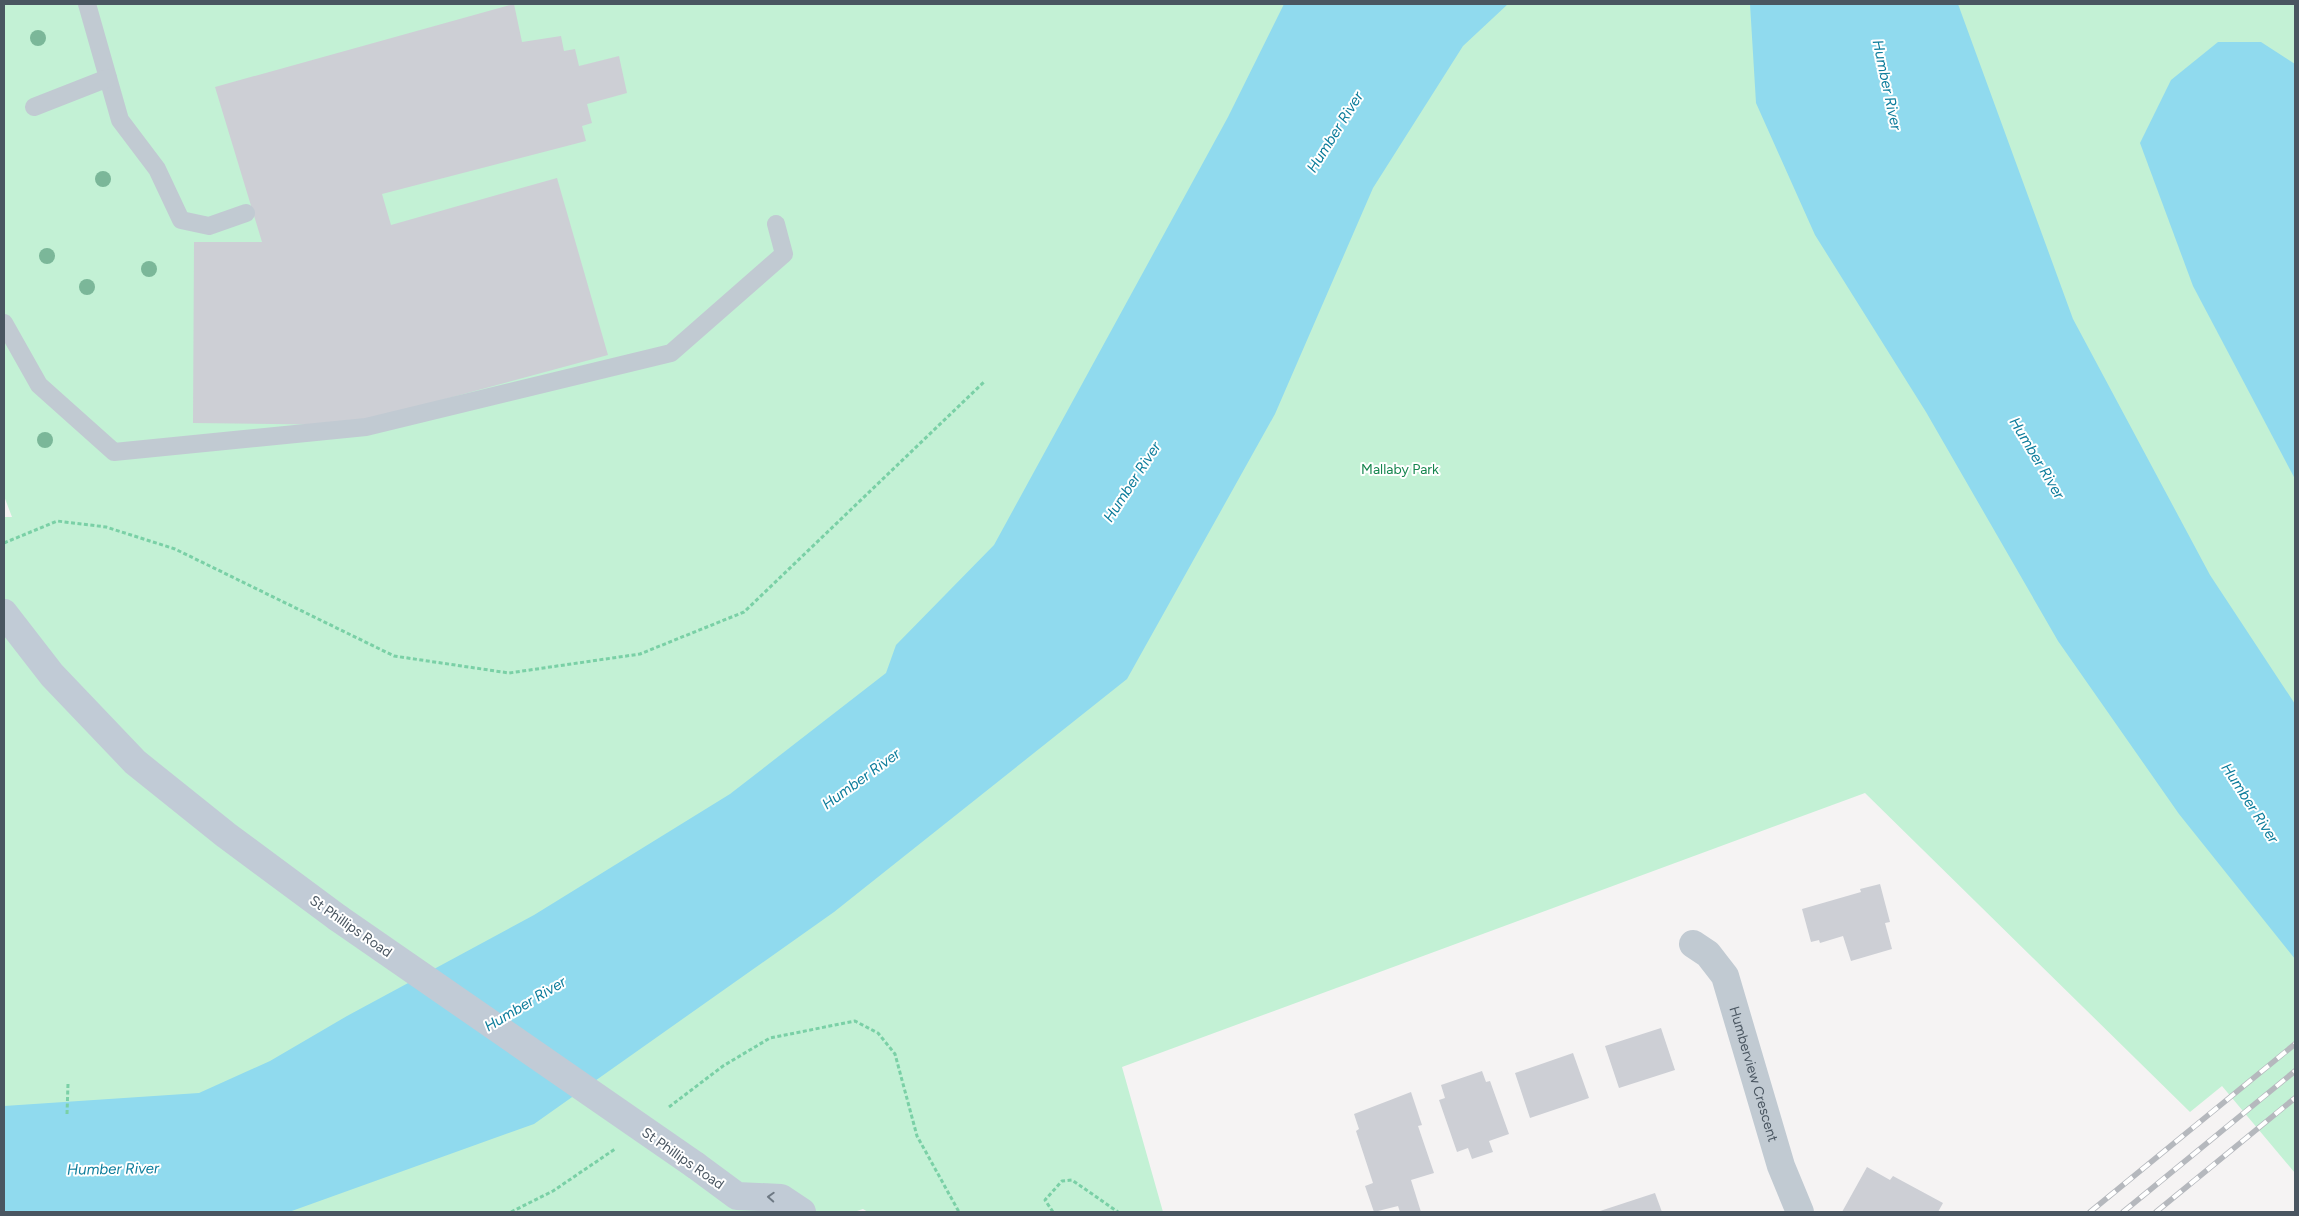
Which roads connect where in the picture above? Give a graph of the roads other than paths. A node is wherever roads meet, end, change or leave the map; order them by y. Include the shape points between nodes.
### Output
1 (87, 4) edge
2 (108, 78) junction
3 (34, 107) dead end
4 (246, 213) dead end
5 (776, 224) dead end
6 (4, 323) edge
7 (4, 613) edge
8 (1693, 944) dead end
9 (739, 1204) edge
10 (802, 1212) edge
11 (1800, 1212) edge

1 - 2 lane
2 - 3 lane
2 - 4 lane via 120,120 157,169 181,220 209,226
5 - 6 lane via 784,254 671,353 366,427 114,452 39,385
7 - 9 main road, St Phillips Road, bridge via 52,675 135,762 338,918 695,1165
8 - 11 street, Humberview Crescent via 1708,954 1725,976 1781,1166
10 -> 9 main road, St Phillips Road via 781,1198

